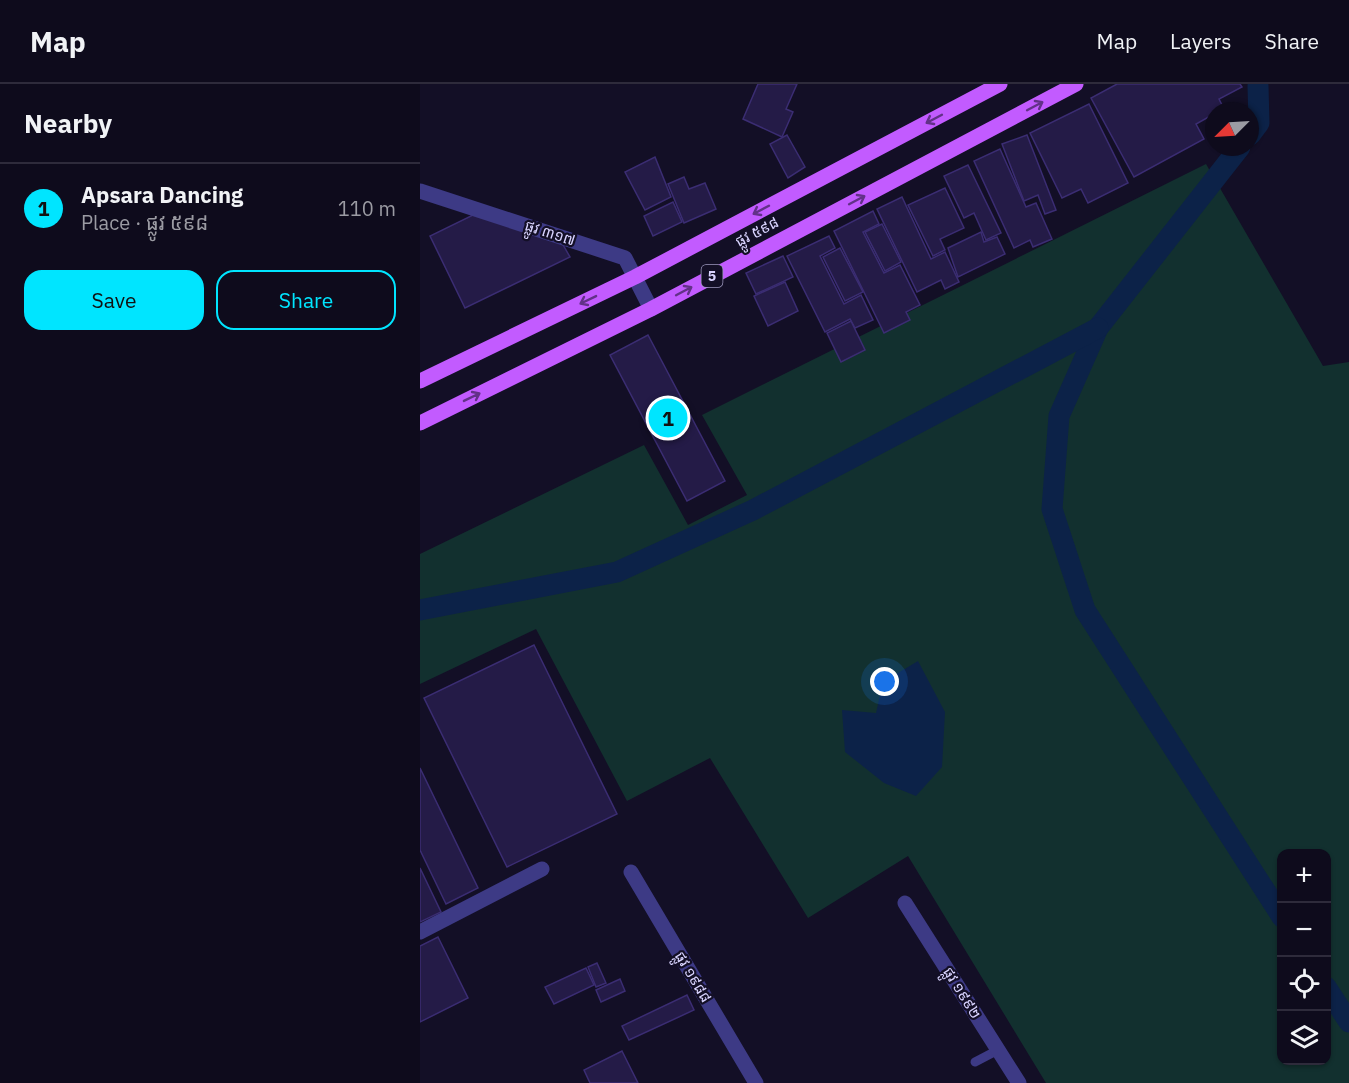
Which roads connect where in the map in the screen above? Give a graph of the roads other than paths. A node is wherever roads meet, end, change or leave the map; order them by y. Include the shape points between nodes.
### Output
1 (1000, 84) edge
2 (1076, 84) edge
3 (420, 191) edge
4 (635, 277) junction
5 (651, 309) junction
6 (420, 381) edge
7 (420, 423) edge
8 (542, 869) dead end
9 (631, 872) dead end
10 (905, 903) dead end
11 (420, 932) edge
12 (998, 1050) junction
13 (975, 1062) dead end
14 (756, 1083) edge
15 (1019, 1083) edge

1 -> 4 main road, ផ្លូវ ៥៩៨ / 5
5 -> 2 main road, ផ្លូវ ៥៩៨ / 5
3 - 4 street, ផ្លូវ ៣១៧ via 625,258
4 - 5 street, ផ្លូវ ៣១៧
4 -> 6 main road, ផ្លូវ ៥៩៨ / 5
7 -> 5 main road, ផ្លូវ ៥៩៨ / 5
8 - 11 street
9 - 14 street, ផ្លូវ ១៩៨៨
10 - 12 street, ផ្លូវ ១៩៩២
12 - 13 lane
12 - 15 street, ផ្លូវ ១៩៩២

